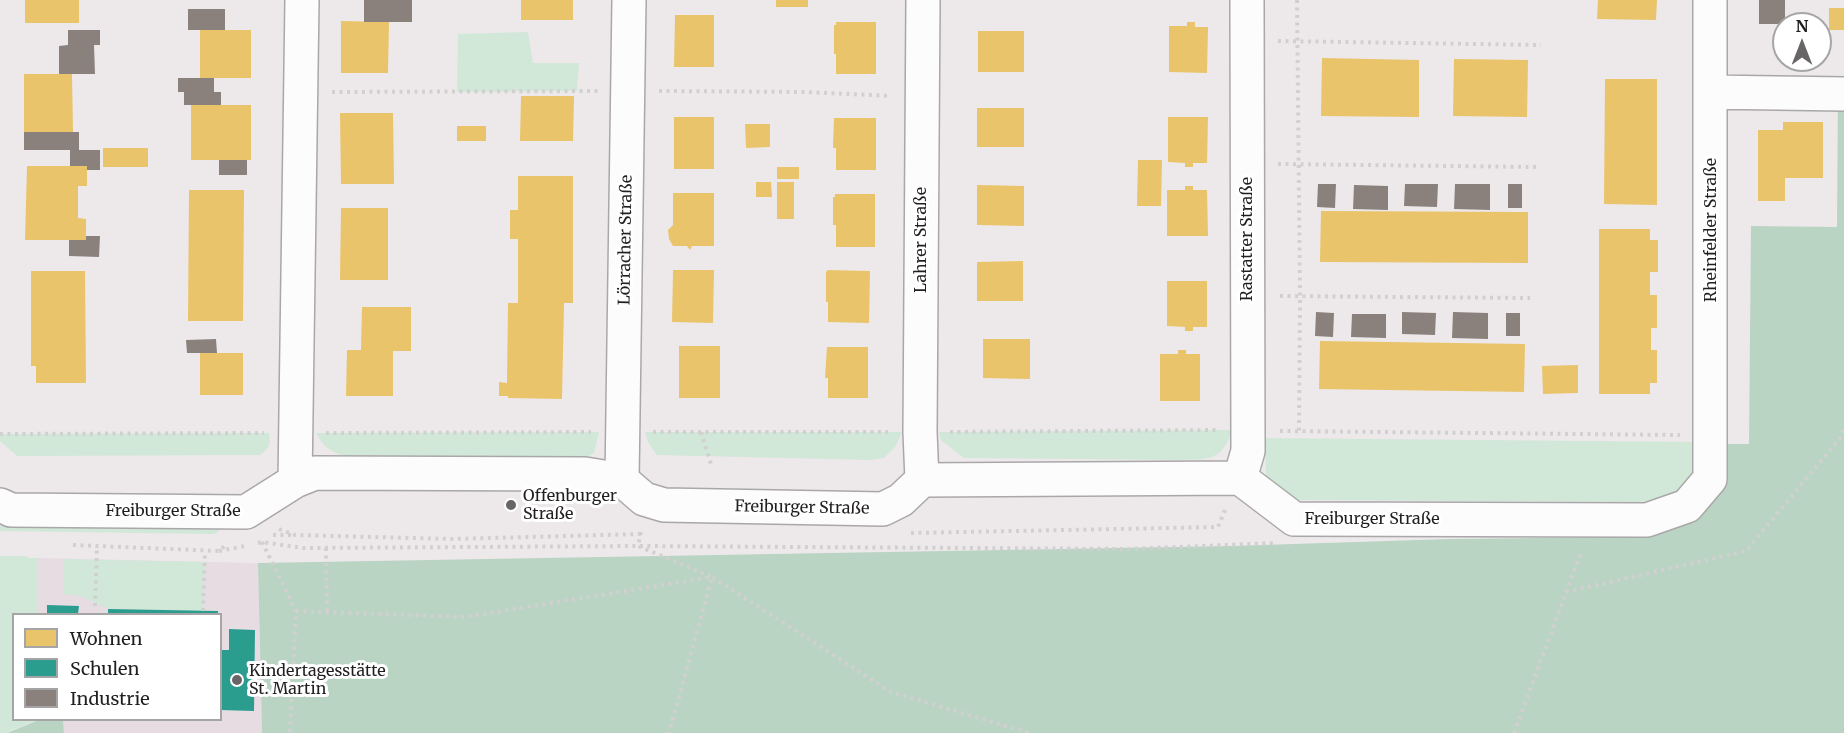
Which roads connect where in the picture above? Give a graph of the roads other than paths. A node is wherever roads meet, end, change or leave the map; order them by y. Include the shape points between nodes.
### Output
1 (303, 0) edge
2 (629, 0) edge
3 (923, 0) edge
4 (1247, 0) edge
5 (1710, 0) edge
6 (1710, 92) junction
7 (1844, 93) edge
8 (1711, 448) joint
9 (1240, 478) junction
10 (922, 480) junction
11 (295, 481) junction
12 (633, 490) junction
13 (0, 505) edge

1 - 11 street
2 - 12 street, Lörracher Straße via 623,432
3 - 10 street, Lahrer Straße
4 - 9 street, Rastatter Straße via 1248,451
5 - 6 street, Rheinfelder Straße
6 - 7 street
6 - 8 street, Rheinfelder Straße
8 - 9 street, Freiburger Straße via 1710,479 1687,506 1647,520 1294,519
9 - 10 street
10 - 12 street, Freiburger Straße via 901,500 883,509 664,505
11 - 12 street, Freiburger Straße via 315,473 585,474
11 - 13 street, Freiburger Straße via 252,523 11,510

